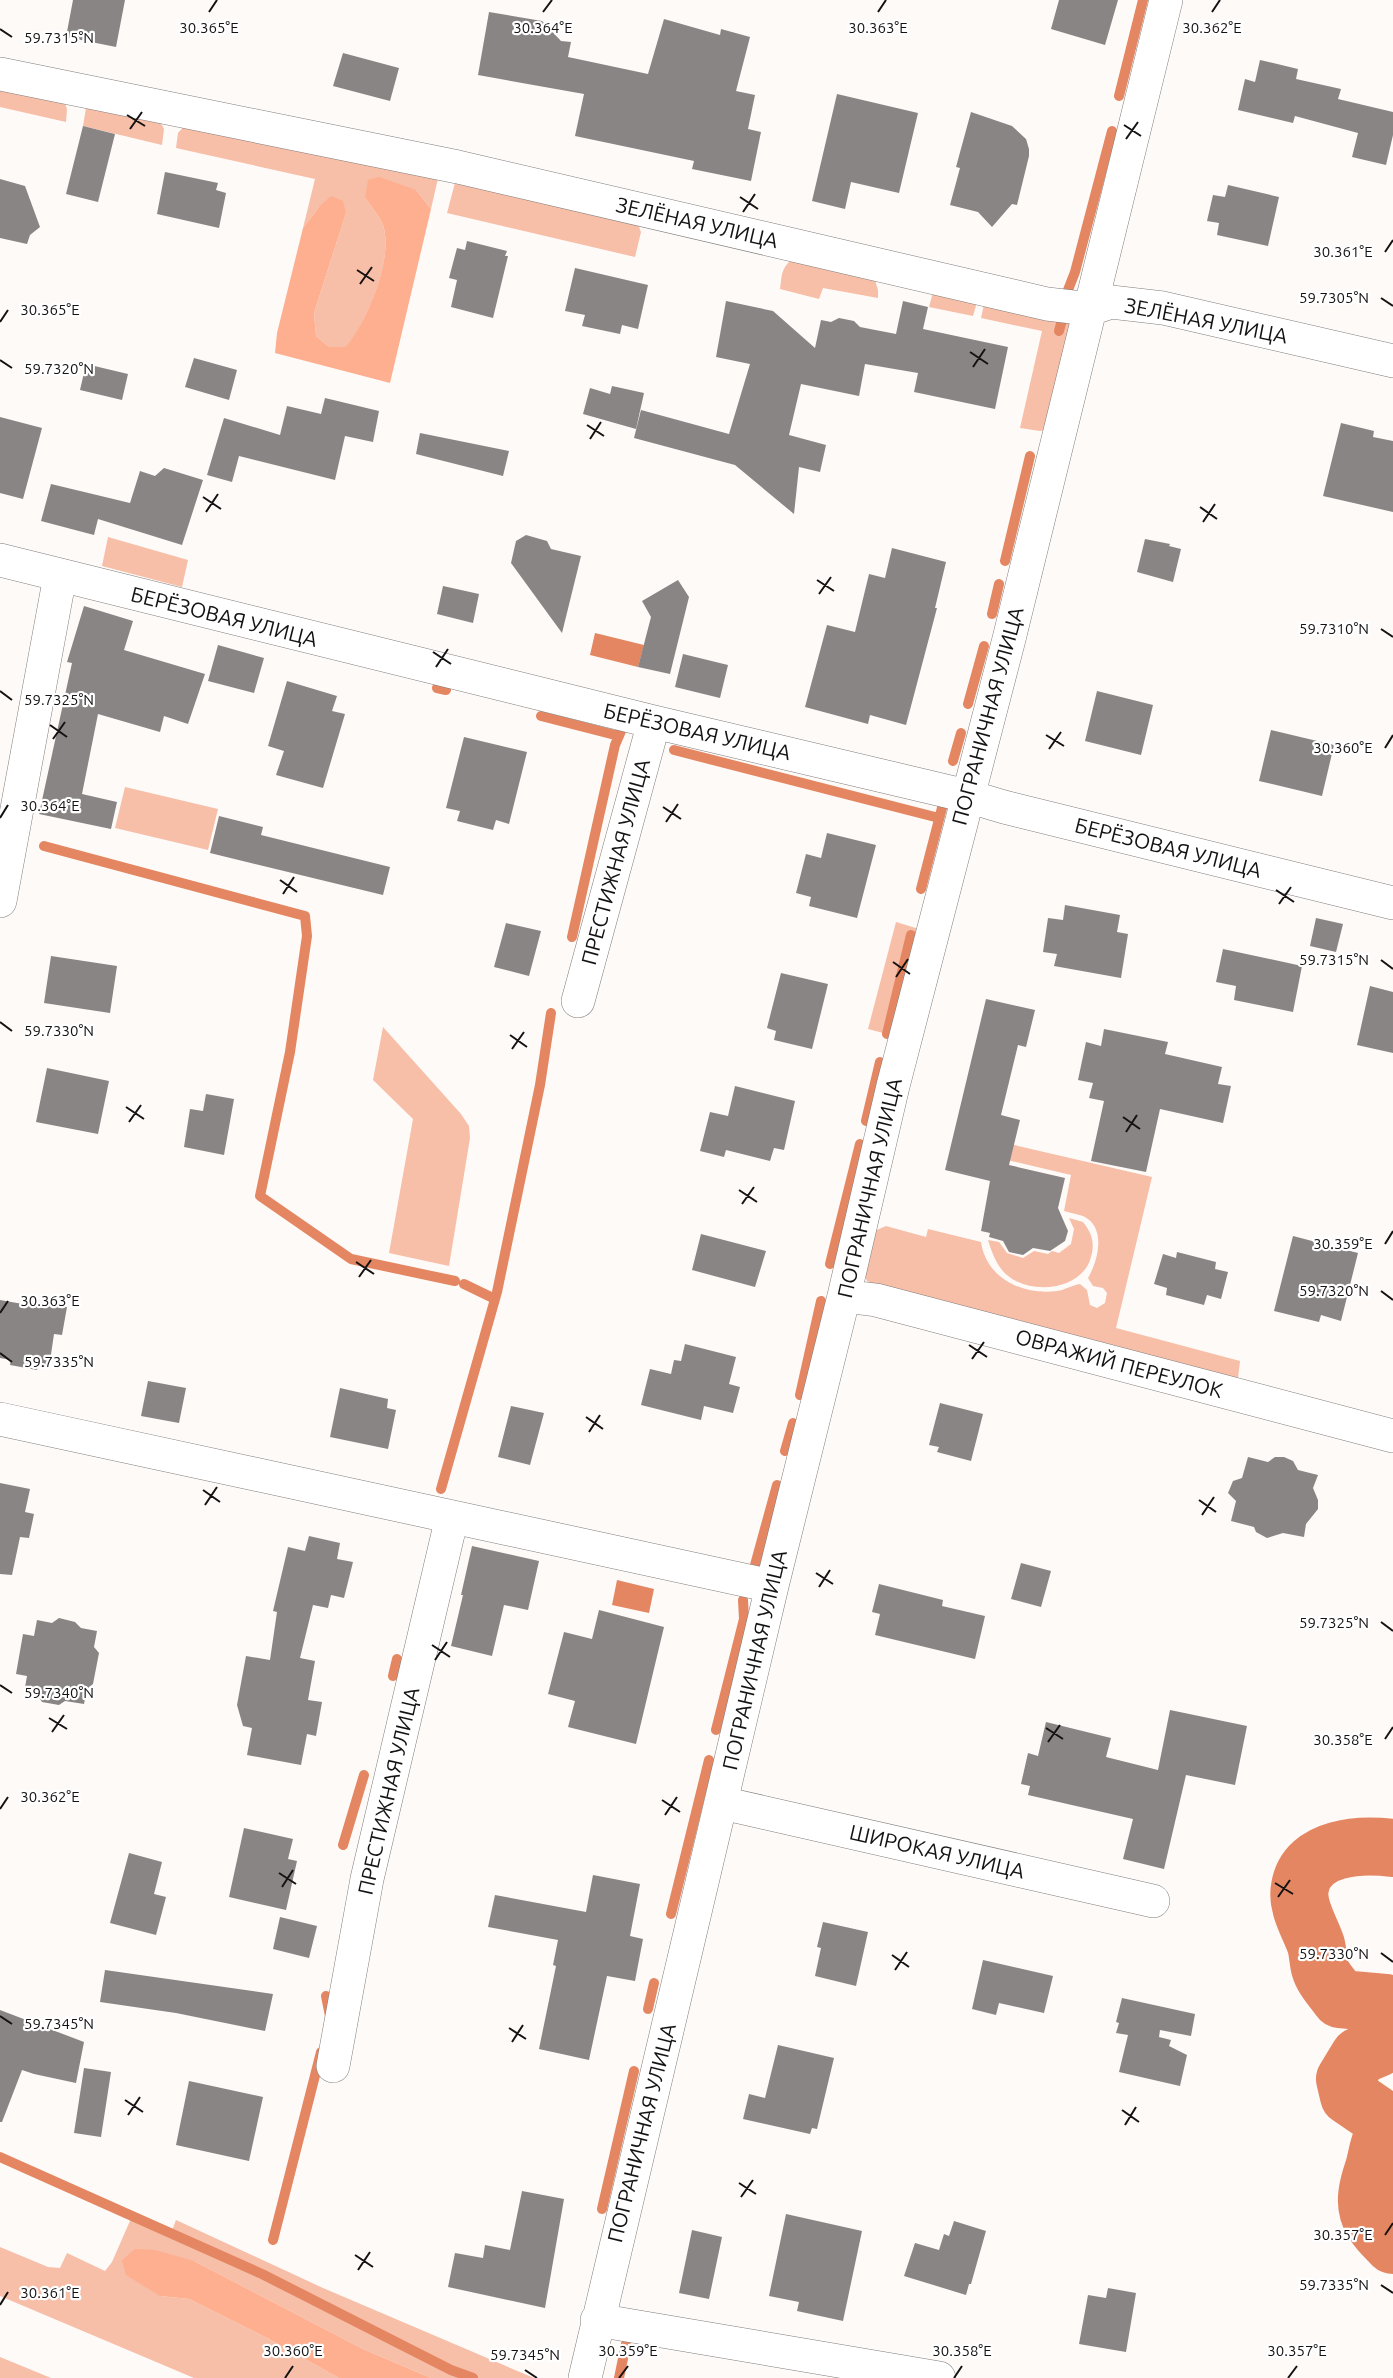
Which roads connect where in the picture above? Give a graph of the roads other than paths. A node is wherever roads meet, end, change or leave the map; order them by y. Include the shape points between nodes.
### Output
1 (1166, 0) edge
2 (0, 74) edge
3 (1090, 309) junction
4 (1393, 361) edge
5 (0, 560) edge
6 (60, 576) junction
7 (654, 722) junction
8 (967, 796) junction
9 (0, 900) edge
10 (1393, 903) edge
11 (578, 1001) dead end
12 (844, 1296) junction
13 (0, 1419) edge
14 (1393, 1436) edge
15 (452, 1517) junction
16 (772, 1586) junction
17 (722, 1803) junction
18 (1153, 1901) dead end
19 (333, 2066) dead end
20 (597, 2320) junction
21 (585, 2378) edge
22 (939, 2378) edge

1 - 3 street, ПОГРАНИЧНАЯ УЛИЦА
2 - 3 street, ЗЕЛЁНАЯ УЛИЦА via 458,167 1047,304
3 - 4 street, ЗЕЛЁНАЯ УЛИЦА via 1111,302 1163,308
3 - 8 street, ПОГРАНИЧНАЯ УЛИЦА
5 - 6 street, БЕРЁЗОВАЯ УЛИЦА
6 - 7 street, БЕРЁЗОВАЯ УЛИЦА
6 - 9 street
7 - 8 street, БЕРЁЗОВАЯ УЛИЦА
7 - 11 street, ПРЕСТИЖНАЯ УЛИЦА
8 - 10 street, БЕРЁЗОВАЯ УЛИЦА
8 - 12 street, ПОГРАНИЧНАЯ УЛИЦА
12 - 14 street, ОВРАЖИЙ ПЕРЕУЛОК via 876,1300
12 - 16 street, ПОГРАНИЧНАЯ УЛИЦА
13 - 15 street
15 - 16 street
15 - 19 street, ПРЕСТИЖНАЯ УЛИЦА via 367,1879
16 - 17 street, ПОГРАНИЧНАЯ УЛИЦА
17 - 18 street, ШИРОКАЯ УЛИЦА
17 - 20 street, ПОГРАНИЧНАЯ УЛИЦА
20 - 21 street, ПОГРАНИЧНАЯ УЛИЦА
20 - 22 street

